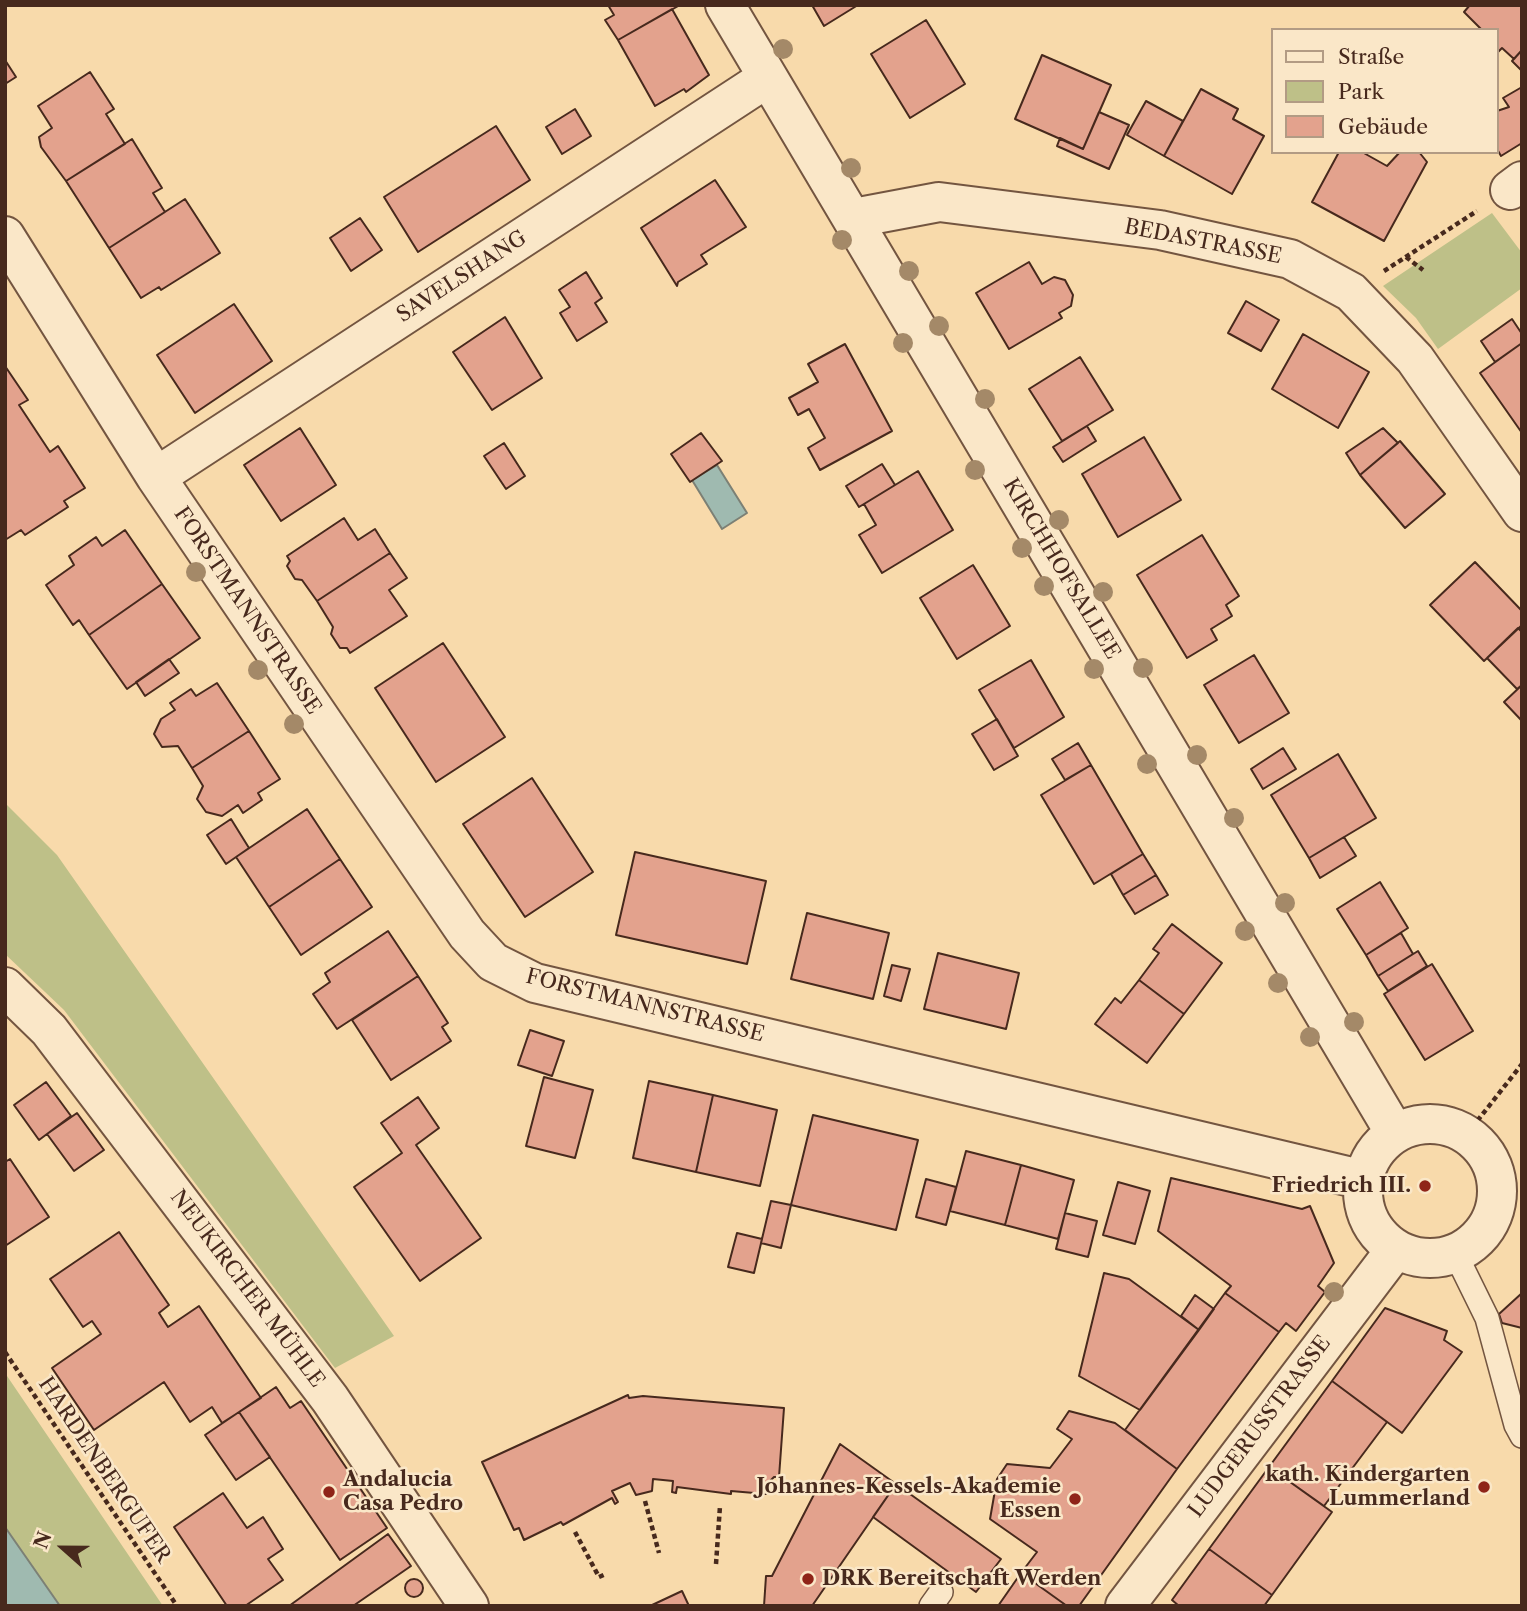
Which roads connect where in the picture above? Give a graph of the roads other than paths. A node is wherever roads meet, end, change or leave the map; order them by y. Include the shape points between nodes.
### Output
1 (725, 5) edge
2 (767, 78) junction
3 (854, 218) junction
4 (5, 236) edge
5 (156, 477) junction
6 (1522, 512) edge
7 (5, 987) edge
8 (1395, 1133) junction
9 (1364, 1180) junction
10 (1510, 1204) edge
11 (1396, 1249) junction
12 (1455, 1253) junction
13 (1522, 1436) edge
14 (469, 1606) edge
15 (1125, 1606) edge

1 - 2 street, KIRCHHOFSALLEE
2 - 3 street, KIRCHHOFSALLEE
2 - 5 street, SAVELSHANG
3 - 6 street, BEDASTRASSE via 939,202 1160,230 1290,259 1351,292 1415,359
3 - 8 street, KIRCHHOFSALLEE
4 - 5 street, FORSTMANNSTRASSE
5 - 9 street, FORSTMANNSTRASSE via 467,934 493,962 535,983
7 - 14 street, NEUKIRCHER MÜHLE via 50,1030 330,1399
8 - 9 street via 1381,1146
8 - 10 street via 1419,1124 1444,1125 1467,1134 1486,1152
9 - 11 street via 1365,1207 1376,1231
10 - 12 street via 1484,1232
11 - 12 street via 1436,1258
11 - 15 street, LUDGERUSSTRASSE
12 - 13 lane via 1487,1318

